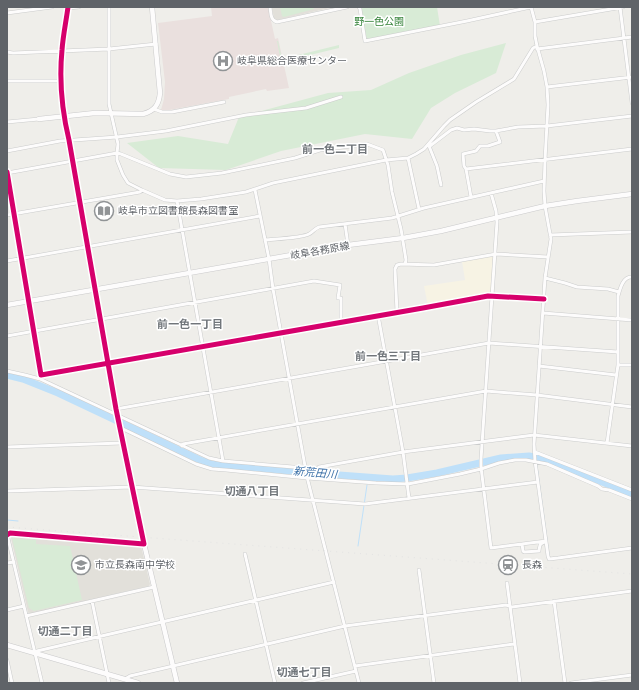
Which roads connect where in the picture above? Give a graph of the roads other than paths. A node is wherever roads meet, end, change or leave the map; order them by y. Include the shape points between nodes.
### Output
1 (52, 7) edge
2 (79, 7) edge
3 (109, 7) edge
4 (152, 7) edge
5 (270, 7) edge
6 (347, 7) edge
7 (359, 7) edge
8 (531, 7) edge
9 (621, 7) edge
10 (68, 8) edge
11 (7, 12) edge
12 (535, 22) junction
13 (632, 37) edge
14 (624, 38) junction
15 (156, 44) junction
16 (537, 48) junction
17 (109, 49) junction
18 (62, 51) junction
19 (7, 52) edge
20 (630, 77) edge
21 (7, 81) edge
22 (61, 81) junction
23 (547, 86) junction
24 (60, 88) joint
25 (341, 97) dead end
26 (224, 102) dead end
27 (632, 103) edge
28 (154, 109) junction
29 (111, 113) junction
30 (64, 116) junction
31 (632, 116) edge
32 (39, 119) joint
33 (7, 122) edge
34 (546, 126) junction
35 (496, 131) junction
36 (117, 137) junction
37 (69, 140) junction
38 (429, 145) junction
39 (632, 149) edge
40 (7, 151) edge
41 (117, 153) junction
42 (408, 158) junction
43 (386, 160) junction
44 (545, 160) junction
45 (72, 161) junction
46 (466, 169) junction
47 (7, 173) edge
48 (544, 181) junction
49 (441, 186) dead end
50 (142, 190) junction
51 (255, 190) junction
52 (491, 193) junction
53 (632, 194) edge
54 (471, 197) junction
55 (177, 201) junction
56 (79, 202) junction
57 (545, 206) junction
58 (419, 209) junction
59 (13, 214) junction
60 (7, 215) edge
61 (398, 215) junction
62 (260, 216) junction
63 (497, 217) junction
64 (345, 224) junction
65 (182, 230) junction
66 (632, 232) edge
67 (550, 235) junction
68 (403, 238) junction
69 (265, 240) junction
70 (348, 246) junction
71 (87, 247) junction
72 (496, 254) junction
73 (548, 257) junction
74 (21, 258) junction
75 (269, 259) junction
76 (7, 261) edge
77 (405, 264) junction
78 (190, 273) junction
79 (632, 277) edge
80 (545, 278) junction
81 (273, 289) junction
82 (95, 290) junction
83 (619, 292) junction
84 (493, 296) junction
85 (544, 299) junction
86 (28, 302) junction
87 (195, 303) junction
88 (7, 305) edge
89 (397, 312) junction
90 (543, 313) junction
91 (378, 315) junction
92 (100, 319) junction
93 (617, 320) junction
94 (632, 320) edge
95 (341, 322) junction
96 (34, 331) junction
97 (281, 333) junction
98 (7, 336) edge
99 (489, 343) junction
100 (540, 346) junction
101 (203, 347) junction
102 (618, 352) junction
103 (387, 361) junction
104 (108, 364) junction
105 (618, 364) junction
106 (539, 366) junction
107 (632, 366) edge
108 (7, 371) edge
109 (41, 375) junction
110 (616, 375) junction
111 (289, 378) junction
112 (40, 379) junction
113 (486, 391) junction
114 (211, 392) junction
115 (537, 395) junction
116 (612, 404) junction
117 (395, 407) junction
118 (632, 407) edge
119 (116, 409) junction
120 (117, 416) junction
121 (297, 425) junction
122 (119, 428) junction
123 (534, 435) junction
124 (220, 438) junction
125 (482, 442) junction
126 (122, 443) junction
127 (607, 443) junction
128 (7, 446) edge
129 (182, 446) junction
130 (632, 446) edge
131 (403, 452) junction
132 (535, 453) junction
133 (223, 461) junction
134 (536, 462) junction
135 (305, 468) junction
136 (481, 468) junction
137 (307, 478) junction
138 (538, 482) junction
139 (408, 483) junction
140 (132, 487) junction
141 (484, 489) junction
142 (632, 490) edge
143 (7, 491) edge
144 (409, 498) junction
145 (632, 498) edge
146 (313, 501) junction
147 (142, 533) joint
148 (7, 537) edge
149 (546, 542) junction
150 (144, 544) junction
151 (522, 544) junction
152 (632, 548) edge
153 (245, 554) dead end
154 (14, 562) junction
155 (7, 564) edge
156 (419, 570) dead end
157 (334, 582) junction
158 (507, 583) dead end
159 (154, 587) junction
160 (632, 591) edge
161 (92, 601) junction
162 (256, 601) junction
163 (554, 601) junction
164 (24, 606) junction
165 (510, 606) junction
166 (7, 610) edge
167 (26, 616) junction
168 (426, 616) junction
169 (162, 622) junction
170 (345, 626) junction
171 (99, 636) junction
172 (266, 644) junction
173 (514, 644) junction
174 (7, 645) edge
175 (35, 653) junction
176 (430, 655) junction
177 (7, 660) edge
178 (173, 666) junction
179 (355, 666) junction
180 (356, 671) junction
181 (108, 674) junction
182 (632, 675) edge
183 (125, 679) junction
184 (12, 683) edge
185 (42, 683) edge
186 (110, 683) edge
187 (138, 683) edge
188 (176, 683) edge
189 (275, 683) edge
190 (303, 683) edge
191 (359, 683) edge
192 (434, 683) edge
193 (520, 683) edge
194 (565, 683) edge
195 (571, 683) edge

1 - 11 street
2 - 10 street
3 - 17 street
4 - 15 street
5 - 6 street via 274,22
7 - 8 street via 365,41
8 - 12 street
9 - 12 street
9 - 14 street
10 - 18 street
12 - 16 street
13 - 14 street
14 - 16 street
14 - 20 street
15 - 17 street
15 - 28 street via 160,93
16 - 23 street
16 - 38 street via 533,48 514,79 450,120
17 - 18 street
17 - 29 street
18 - 19 street
18 - 22 street
20 - 23 street
20 - 27 street
21 - 22 street
22 - 24 street
23 - 34 street
24 - 30 street
25 - 36 street via 306,108 246,115 166,131
26 - 28 street via 172,112
28 - 29 street via 143,114
29 - 30 street
29 - 36 street
30 - 32 street
30 - 37 street
31 - 34 street
32 - 33 street
34 - 35 street
34 - 44 street
35 - 38 street via 457,128
35 - 46 street via 500,142 480,146 476,151 463,154
36 - 37 street
36 - 41 street
37 - 40 street
37 - 45 street
38 - 42 street
38 - 49 street
39 - 44 street
41 - 43 street via 170,174 186,177 222,173 295,158 320,150 367,144 383,150
41 - 45 street
41 - 50 street via 123,175 128,182
42 - 43 street
42 - 58 street
43 - 51 street via 273,183
43 - 61 street
44 - 46 street
44 - 48 street
45 - 47 street
45 - 56 street
46 - 54 street
47 - 59 street
48 - 52 street
48 - 57 street
50 - 55 street via 165,200
50 - 56 street
51 - 55 street
51 - 62 street
52 - 54 street
52 - 63 street
53 - 57 street, 岐阜各務原線
54 - 58 street
55 - 65 street
56 - 59 street
56 - 71 street
57 - 63 street, 岐阜各務原線
57 - 67 street
58 - 61 street
59 - 60 street
59 - 74 street
61 - 64 street
61 - 68 street
62 - 65 street
62 - 69 street
63 - 68 street, 岐阜各務原線
63 - 72 street
64 - 69 street via 319,227 301,236
64 - 70 street
65 - 71 street
65 - 78 street
66 - 67 street
67 - 73 street
68 - 70 street, 岐阜各務原線
68 - 77 street
69 - 75 street
70 - 75 street, 岐阜各務原線
71 - 74 street
71 - 82 street
72 - 73 street
72 - 77 street via 434,265
72 - 84 street
73 - 80 street
74 - 76 street
74 - 86 street
75 - 78 street, 岐阜各務原線
75 - 81 street
77 - 89 street via 396,265 395,269
78 - 82 street, 岐阜各務原線
78 - 87 street
79 - 83 street via 626,278
80 - 83 street via 577,287
80 - 85 street
81 - 87 street
81 - 95 street via 314,281 340,285 338,298 341,298
81 - 97 street
82 - 86 street, 岐阜各務原線
82 - 92 street
83 - 93 street
84 - 85 street
84 - 89 street
84 - 99 street
85 - 90 street
86 - 88 street, 岐阜各務原線
86 - 96 street
87 - 92 street
87 - 101 street
89 - 91 street
90 - 93 street
90 - 100 street
91 - 95 street
91 - 103 street
92 - 96 street
92 - 104 street
93 - 94 street
93 - 102 street
95 - 97 street
96 - 98 street
96 - 109 street
97 - 101 street
97 - 111 street
99 - 100 street
99 - 103 street
99 - 113 street
100 - 102 street
100 - 106 street
101 - 104 street
101 - 114 street
102 - 105 street
103 - 111 street
103 - 117 street
104 - 109 street
104 - 119 street
105 - 107 street
105 - 110 street
106 - 110 street
106 - 115 street
108 - 112 street
109 - 112 street
110 - 116 street
111 - 114 street
111 - 121 street
112 - 120 street
113 - 115 street
113 - 117 street
113 - 125 street
114 - 119 street
114 - 124 street
115 - 116 street
115 - 123 street
116 - 118 street
116 - 127 street
117 - 121 street
117 - 131 street
119 - 120 street
120 - 122 street
120 - 129 street
121 - 124 street
121 - 135 street
122 - 126 street
122 - 137 street via 212,469
123 - 125 street
123 - 127 street
123 - 132 street
124 - 129 street
124 - 133 street
125 - 131 street
125 - 136 street
126 - 128 street
126 - 140 street
127 - 130 street
129 - 133 street
131 - 135 street
131 - 139 street
132 - 134 street
132 - 142 street
133 - 135 street
134 - 136 street via 515,460
134 - 138 street
134 - 145 street via 547,464 602,489
135 - 137 street
136 - 139 street
136 - 141 street
137 - 139 street
137 - 146 street
138 - 141 street
138 - 149 street
139 - 144 street
140 - 143 street
140 - 146 street
140 - 147 street
141 - 144 street
141 - 151 street via 492,548
144 - 146 street via 365,504
146 - 157 street
147 - 150 street
148 - 150 street via 10,533
148 - 154 street
149 - 151 street
149 - 151 street via 540,544 539,551 524,552
149 - 152 street via 548,559
150 - 159 street
153 - 162 street
154 - 155 street
154 - 164 street
156 - 168 street
157 - 162 street
157 - 170 street
158 - 165 street
159 - 161 street
159 - 169 street
160 - 163 street
161 - 167 street
161 - 171 street
162 - 169 street
162 - 172 street
163 - 165 street
163 - 194 street
164 - 166 street
164 - 167 street
165 - 168 street
165 - 173 street
167 - 175 street
168 - 170 street
168 - 176 street
169 - 171 street
169 - 178 street
170 - 172 street
170 - 179 street
171 - 175 street
171 - 181 street
172 - 178 street
172 - 189 street
173 - 176 street
173 - 193 street
174 - 175 street
175 - 181 street
175 - 185 street
176 - 179 street
176 - 192 street
177 - 184 street
178 - 183 street
178 - 188 street
179 - 180 street
180 - 190 street
180 - 191 street
181 - 183 street
181 - 186 street
182 - 195 street
183 - 187 street

